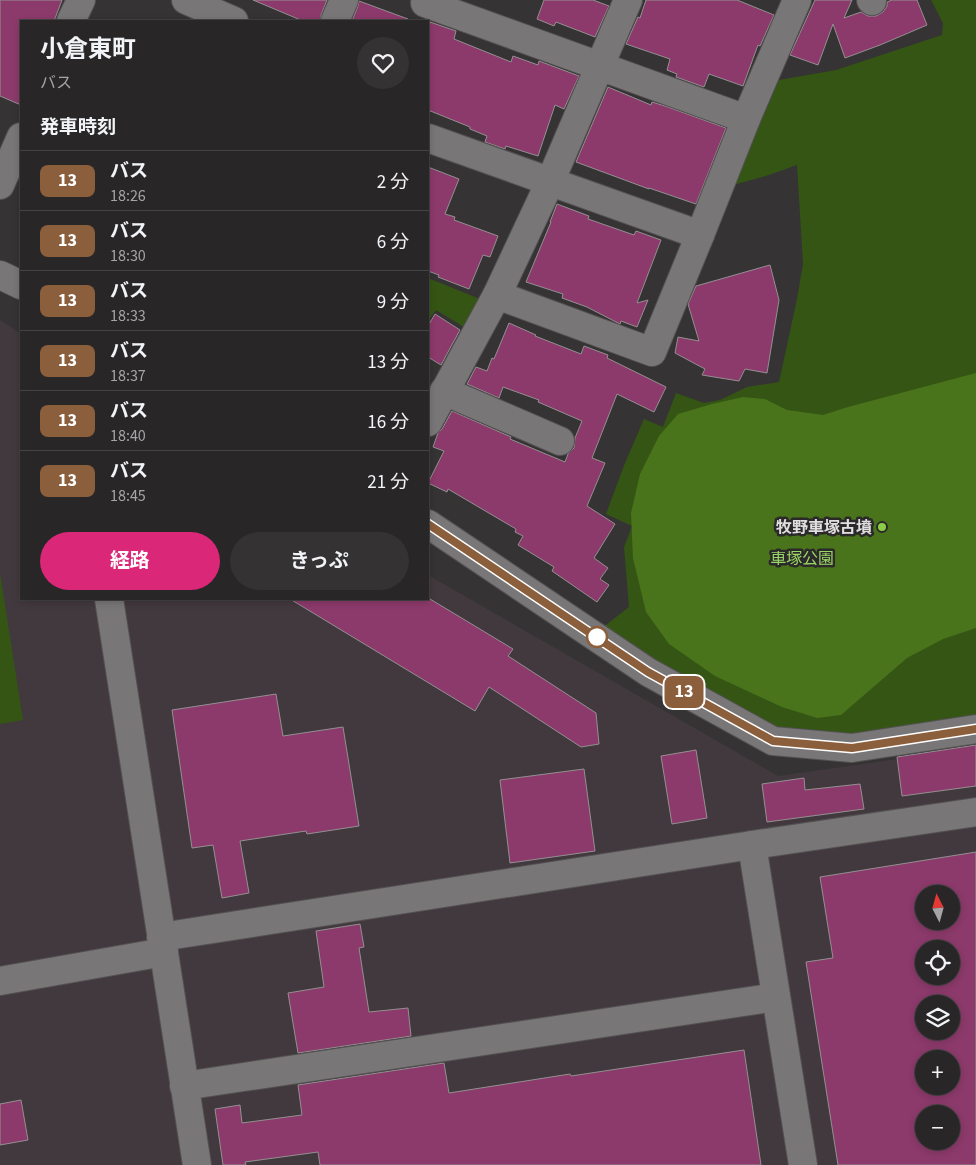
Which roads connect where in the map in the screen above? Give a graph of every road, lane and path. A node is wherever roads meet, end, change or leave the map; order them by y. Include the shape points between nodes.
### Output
1 (81, 0) edge
2 (186, 0) edge
3 (244, 0) edge
4 (344, 0) edge
5 (628, 0) edge
6 (794, 1) edge
7 (423, 8) edge
8 (71, 20) edge
9 (232, 20) edge
10 (234, 20) edge
11 (335, 20) edge
12 (599, 66) junction
13 (746, 119) junction
14 (20, 138) edge
15 (429, 138) edge
16 (550, 182) junction
17 (0, 186) edge
18 (700, 235) junction
19 (0, 275) edge
20 (20, 285) edge
21 (497, 295) junction
22 (444, 391) junction
23 (429, 420) edge
24 (560, 441) dead end
25 (429, 525) edge
26 (109, 600) edge
27 (976, 729) edge
28 (976, 812) edge
29 (752, 845) junction
30 (162, 944) junction
31 (0, 981) edge
32 (776, 998) junction
33 (184, 1086) junction
34 (197, 1165) edge
35 (803, 1165) edge

1 - 8 street
2 - 9 street
3 - 10 street
4 - 11 street
5 - 12 street
6 - 13 street
7 - 12 street
12 - 13 street
12 - 16 street
13 - 18 street
14 - 17 street
15 - 16 street
16 - 18 street
16 - 21 street
18 - 21 street via 652,352
19 - 20 street
21 - 22 street
22 - 23 street
22 - 24 street
25 - 27 street via 648,672 773,741 852,748
26 - 30 street
28 - 29 street
29 - 30 street
29 - 32 street
30 - 31 street
30 - 33 street
32 - 33 street
32 - 35 street
33 - 34 street

